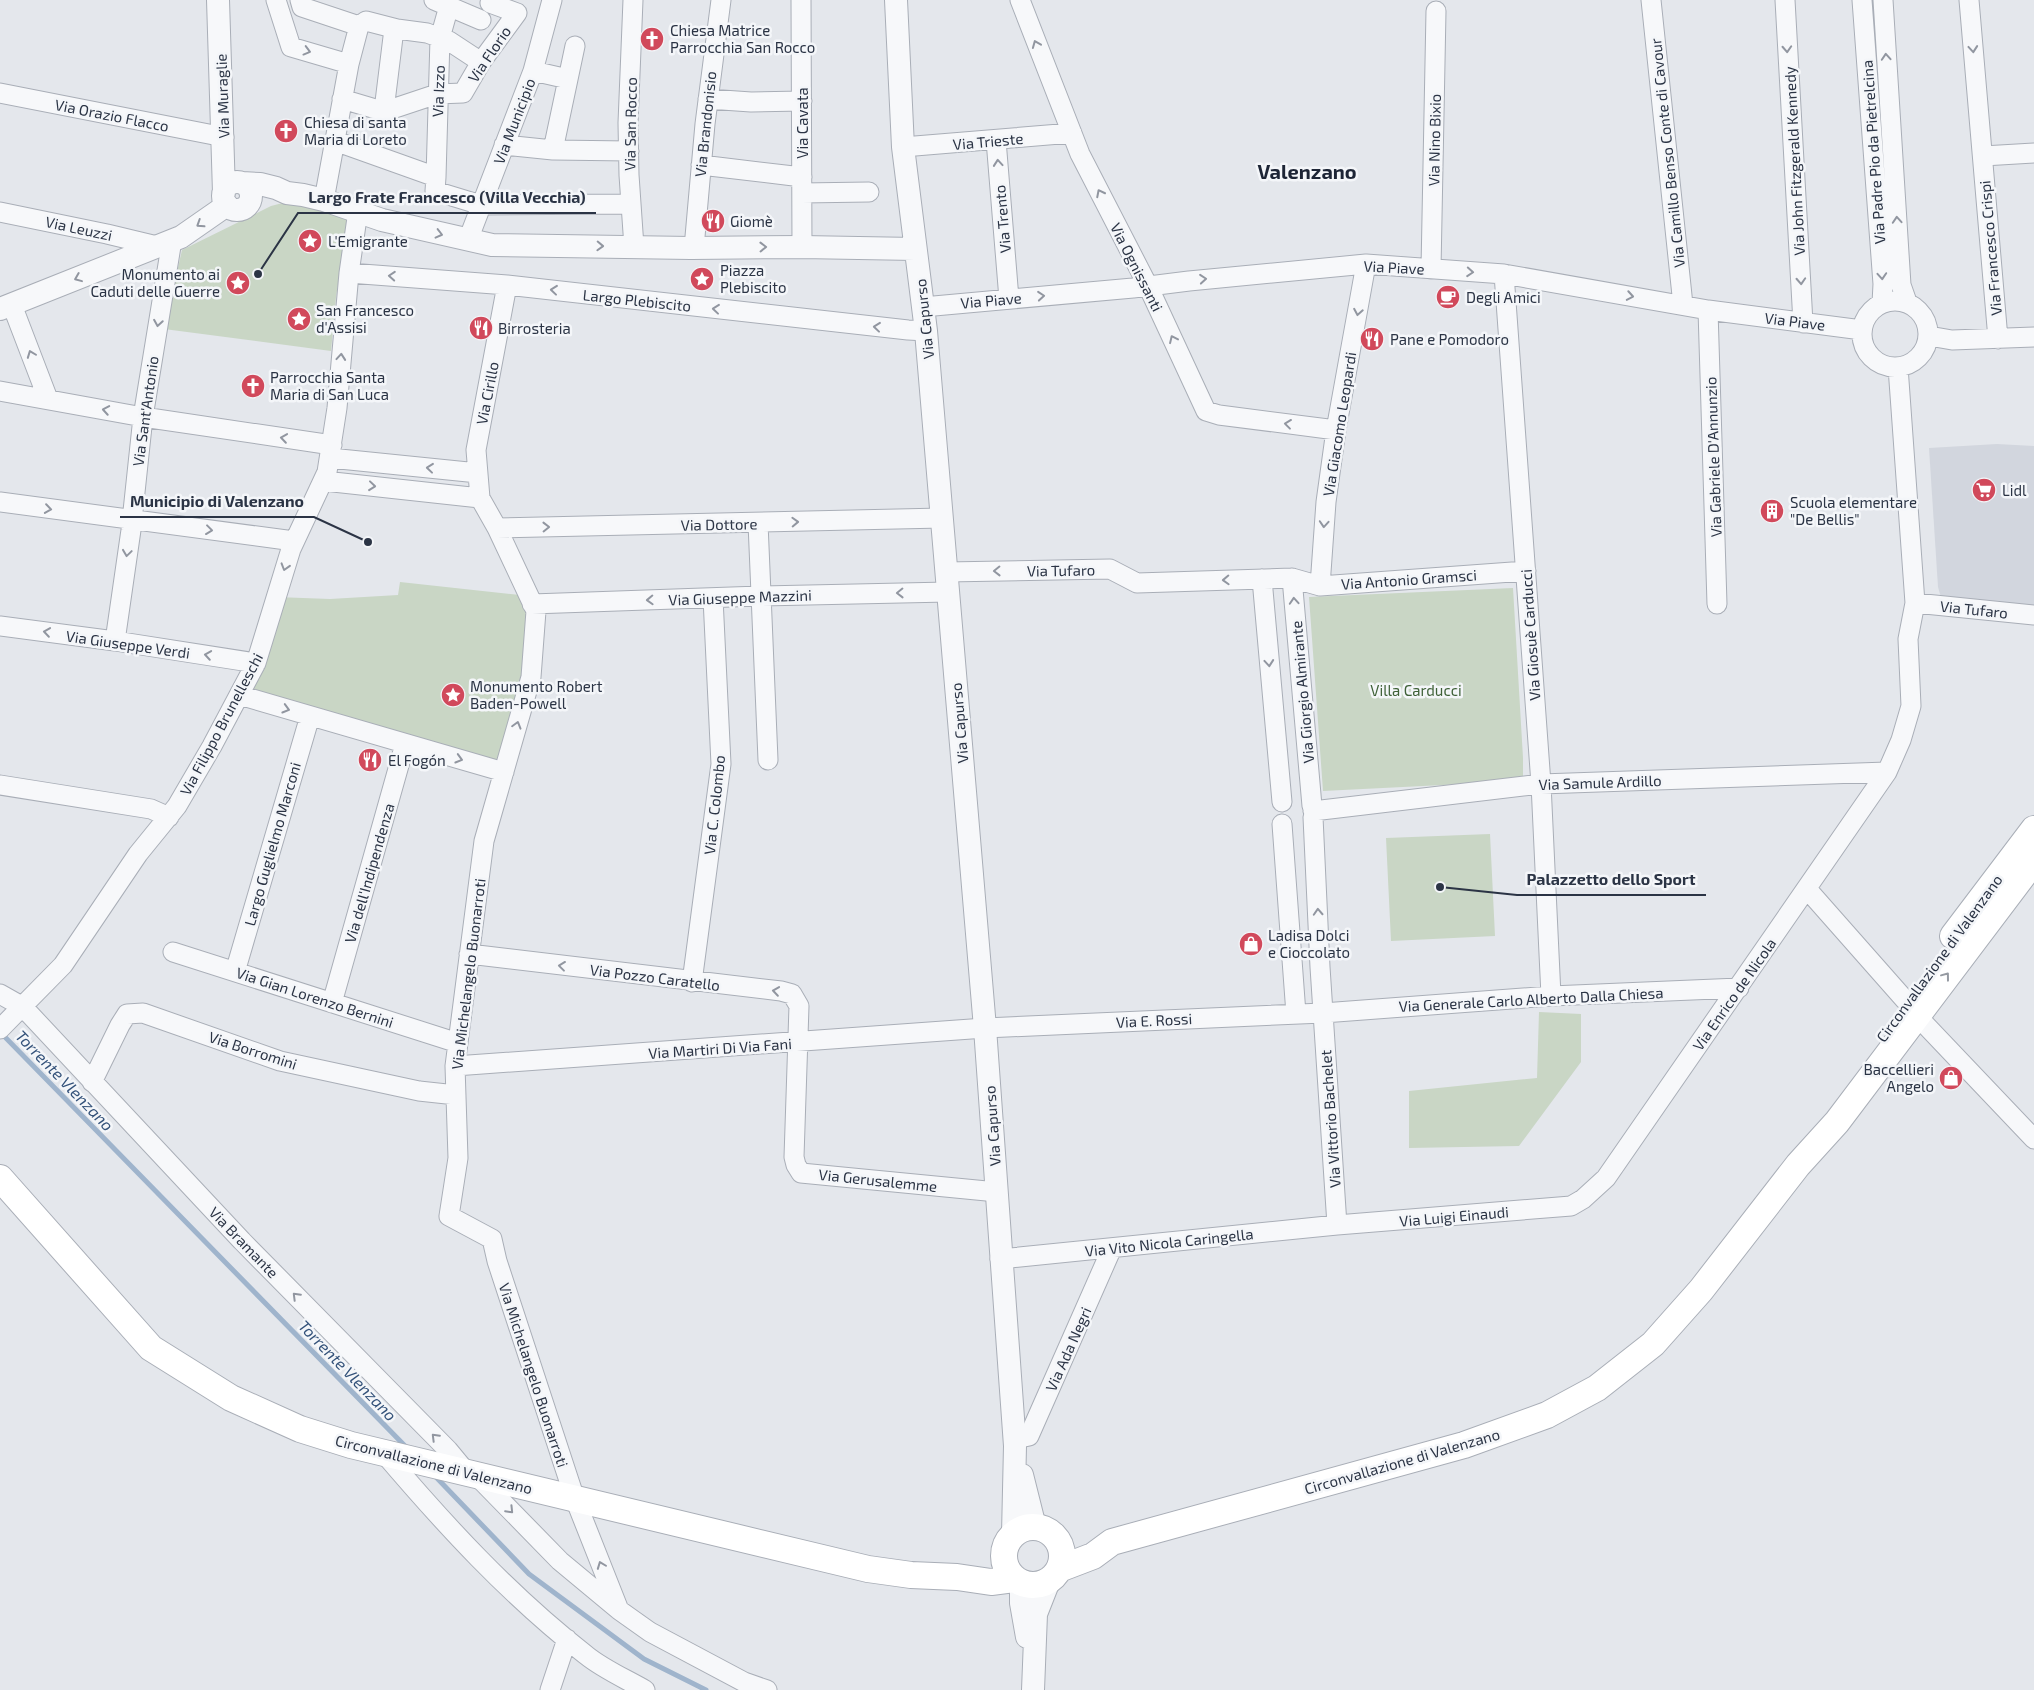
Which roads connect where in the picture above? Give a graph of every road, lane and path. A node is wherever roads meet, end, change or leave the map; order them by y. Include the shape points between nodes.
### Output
1 (218, 0) edge
2 (276, 0) edge
3 (300, 0) edge
4 (491, 0) edge
5 (552, 0) edge
6 (633, 0) edge
7 (720, 0) edge
8 (801, 0) edge
9 (896, 0) edge
10 (1020, 0) edge
11 (1651, 0) edge
12 (1785, 0) edge
13 (1862, 0) edge
14 (1882, 0) edge
15 (1969, 0) edge
16 (441, 3) edge
17 (1436, 11) dead end
18 (481, 20) dead end
19 (359, 26) junction
20 (394, 29) junction
21 (440, 38) junction
22 (575, 46) dead end
23 (480, 62) junction
24 (349, 64) junction
25 (533, 71) junction
26 (568, 79) junction
27 (0, 93) edge
28 (437, 94) junction
29 (342, 99) junction
30 (708, 99) junction
31 (802, 101) junction
32 (384, 110) junction
33 (1072, 133) junction
34 (224, 137) junction
35 (996, 140) junction
36 (335, 141) junction
37 (504, 145) junction
38 (903, 148) junction
39 (553, 150) junction
40 (628, 151) junction
41 (2034, 154) edge
42 (1983, 156) junction
43 (701, 165) junction
44 (436, 177) junction
45 (802, 185) junction
46 (869, 192) dead end
47 (235, 197) junction
48 (324, 200) junction
49 (631, 204) junction
50 (481, 205) junction
51 (358, 211) junction
52 (0, 212) edge
53 (468, 240) junction
54 (164, 243) junction
55 (634, 247) junction
56 (802, 247) junction
57 (694, 248) junction
58 (915, 249) junction
59 (1366, 264) junction
60 (1431, 269) junction
61 (349, 273) junction
62 (1504, 274) junction
63 (507, 285) junction
64 (1148, 286) junction
65 (1009, 299) junction
66 (1907, 302) junction
67 (1882, 303) junction
68 (923, 306) junction
69 (1683, 306) junction
70 (6, 307) edge
71 (1708, 310) junction
72 (1803, 322) junction
73 (1862, 330) junction
74 (926, 331) junction
75 (1929, 336) junction
76 (2034, 337) edge
77 (1998, 339) junction
78 (1898, 367) junction
79 (0, 391) edge
80 (48, 399) junction
81 (143, 417) junction
82 (1336, 430) junction
83 (331, 451) junction
84 (478, 473) junction
85 (324, 481) junction
86 (480, 498) junction
87 (0, 502) edge
88 (942, 518) junction
89 (132, 520) junction
90 (758, 523) junction
91 (497, 528) junction
92 (294, 541) junction
93 (1526, 572) junction
94 (1292, 578) junction
95 (1262, 579) junction
96 (947, 582) junction
97 (1320, 586) junction
98 (760, 596) junction
99 (713, 598) junction
100 (1915, 603) junction
101 (532, 604) junction
102 (1717, 604) dead end
103 (2034, 615) edge
104 (0, 626) edge
105 (1296, 629) junction
106 (1266, 631) junction
107 (115, 641) junction
108 (256, 663) junction
109 (239, 695) junction
110 (310, 716) junction
111 (405, 744) junction
112 (768, 760) dead end
113 (504, 772) junction
114 (1888, 772) junction
115 (1541, 784) junction
116 (0, 785) edge
117 (1282, 802) junction
118 (1313, 811) junction
119 (169, 817) junction
120 (1282, 824) junction
121 (2034, 829) edge
122 (2034, 860) edge
123 (1807, 889) junction
124 (173, 952) dead end
125 (470, 954) junction
126 (1320, 967) junction
127 (1292, 969) junction
128 (235, 972) junction
129 (692, 982) junction
130 (1738, 988) junction
131 (0, 994) edge
132 (1551, 996) junction
133 (332, 1003) junction
134 (1911, 1008) junction
135 (19, 1011) junction
136 (1323, 1013) junction
137 (1296, 1014) junction
138 (985, 1028) junction
139 (0, 1029) edge
140 (799, 1042) junction
141 (458, 1043) junction
142 (455, 1066) junction
143 (92, 1082) junction
144 (456, 1095) junction
145 (2034, 1139) edge
146 (0, 1178) edge
147 (997, 1192) junction
148 (1571, 1206) joint
149 (1337, 1226) junction
150 (1112, 1248) junction
151 (1000, 1259) junction
152 (1015, 1443) junction
153 (386, 1453) junction
154 (467, 1473) junction
155 (575, 1499) junction
156 (1027, 1538) junction
157 (1112, 1542) junction
158 (1054, 1575) junction
159 (957, 1577) junction
160 (1018, 1581) junction
161 (619, 1610) junction
162 (567, 1639) junction
163 (1033, 1680) edge
164 (550, 1690) edge
165 (645, 1690) edge
166 (767, 1690) edge

1 - 34 street, Via Muraglie
2 -> 24 street via 291,47
3 - 19 street via 302,7
4 - 23 street, Via Florio via 490,3 517,13
5 - 25 street, Via Municipio
6 - 40 street, Via San Rocco
7 - 30 street, Via Brandonisio
8 - 31 street, Via Cavata
9 - 38 street, Via Capurso
33 -> 10 street, Via Ognissanti
11 - 69 street, Via Camillo Benso Conte di Cavour
12 -> 72 street, Via John Fitzgerald Kennedy
13 -> 67 street, Via Padre Pio da Pietrelcina
66 -> 14 street, Via Padre Pio da Pietrelcina via 1901,285
15 -> 42 street, Via Francesco Crispi
16 - 18 street
16 - 21 street, Via Izzo
17 - 60 street, Via Nino Bixio
19 - 20 street via 366,21
19 - 24 street
20 - 21 street
20 - 32 street
21 - 23 street
21 - 28 street, Via Izzo
22 - 26 street
23 - 28 street, Via Florio via 463,93
24 - 29 street
25 - 26 street
25 - 37 street, Via Municipio
26 - 39 street
27 - 34 street, Via Orazio Flacco
28 - 32 street, Via Florio
28 - 44 street, Via Izzo
29 - 32 street, Via Florio
29 - 36 street
30 - 31 street
30 - 43 street, Via Brandonisio
31 - 45 street, Via Cavata
33 - 35 street, Via Trieste
64 -> 33 street, Via Ognissanti
34 - 47 street, Via Muraglie
35 - 38 street, Via Trieste
65 -> 35 street, Via Trento
36 - 44 street
36 - 48 street
37 - 39 street
37 - 50 street, Via Municipio
38 - 58 street, Via Capurso
39 - 40 street
40 - 49 street, Via San Rocco
41 - 42 street
42 - 77 street, Via Francesco Crispi
43 - 45 street
43 - 57 street, Via Brandonisio
44 - 50 street via 435,191
45 - 46 street
45 - 56 street, Via Cavata
47 - 48 street via 287,193
47 -> 54 street via 181,236
48 - 51 street
49 - 50 street
49 - 55 street, Via San Rocco
50 - 53 street, Via Municipio
51 -> 53 street via 382,220
51 - 61 street, Via Filippo Brunelleschi
52 - 54 street, Via Leuzzi
53 -> 55 street via 492,245
54 -> 70 street
54 -> 81 street, Via Sant'Antonio
55 - 57 street
57 -> 56 street
56 - 58 street
58 - 68 street, Via Capurso
59 - 60 street, Via Piave
64 -> 59 street, Via Piave
59 -> 82 street, Via Giacomo Leopardi
60 -> 62 street, Via Piave
63 -> 61 street, Largo Plebiscito
83 -> 61 street, Via Filippo Brunelleschi
62 -> 69 street, Via Piave
62 - 93 street, Via Giosuè Carducci
74 -> 63 street, Largo Plebiscito
63 - 84 street, Via Cirillo via 476,450
65 -> 64 street, Via Piave
82 -> 64 street, Via Ognissanti via 1206,411
65 - 68 street, Via Piave
66 - 67 street via 1890,300
66 - 75 street via 1923,315
67 - 73 street via 1865,319
68 - 74 street, Via Capurso
69 - 71 street, Via Piave
80 -> 70 street
71 - 72 street, Via Piave
71 - 102 street, Via Gabriele D'Annunzio
72 - 73 street, Via Piave
73 - 78 street via 1862,340 1871,357 1888,367
74 - 88 street, Via Capurso
75 - 77 street via 1952,340
75 - 78 street via 1916,360
76 - 77 street
78 - 100 street, Via Enrico de Nicola
79 - 80 street
81 -> 80 street
83 -> 81 street
81 - 89 street, Via Sant'Antonio
82 -> 97 street, Via Giacomo Leopardi via 1326,502
84 -> 83 street
83 - 85 street, Via Filippo Brunelleschi
84 - 86 street
85 -> 86 street
85 - 92 street, Via Filippo Brunelleschi
86 - 91 street
87 -> 89 street
90 -> 88 street, Via Dottore
88 - 96 street, Via Capurso
89 -> 92 street
89 -> 107 street, Via Sant'Antonio
91 -> 90 street, Via Dottore
90 - 98 street
91 - 101 street
92 -> 108 street, Via Filippo Brunelleschi
93 - 97 street, Via Antonio Gramsci
93 - 115 street, Via Giosuè Carducci
94 - 95 street, Via Tufaro
94 - 97 street, Via Antonio Gramsci
105 -> 94 street, Via Giorgio Almirante
95 -> 96 street, Via Tufaro via 1138,583 1110,569
95 - 106 street, Via Giorgio Almirante
96 -> 98 street, Via Giuseppe Mazzini
96 - 138 street, Via Capurso
98 - 99 street, Via Giuseppe Mazzini
98 - 112 street
99 -> 101 street, Via Giuseppe Mazzini
99 - 129 street, Via C. Colombo via 721,764
100 - 103 street, Via Tufaro
100 - 114 street, Via Enrico de Nicola via 1908,639 1911,706
113 -> 101 street via 531,677 536,611
107 -> 104 street, Via Giuseppe Verdi
105 - 106 street
105 - 118 street, Via Giorgio Almirante
106 -> 117 street, Via Giorgio Almirante
108 -> 107 street, Via Giuseppe Verdi
108 - 109 street, Via Filippo Brunelleschi
109 -> 110 street
109 - 119 street, Via Filippo Brunelleschi
110 - 111 street
110 - 128 street, Largo Guglielmo Marconi
111 -> 113 street
111 - 133 street, Via dell'Indipendenza
113 - 125 street, Via Michelangelo Buonarroti via 484,841
114 - 115 street, Via Samule Ardillo
114 - 123 street, Via Enrico de Nicola
115 - 118 street, Via Samule Ardillo
115 - 132 street, Via Giosuè Carducci
116 - 119 street via 151,809
117 - 118 street via 1298,795 1308,800
117 - 120 street via 1279,813
118 - 120 street via 1308,826 1297,830
126 -> 118 street, Via Giorgio Almirante
119 - 135 street, Via Filippo Brunelleschi via 138,854 63,965
120 - 127 street
121 - 134 main road, Circonvallazione di Valenzano
134 -> 122 main road, Circonvallazione di Valenzano
123 - 130 street, Via Enrico de Nicola
123 - 134 street
124 - 128 street, Via Gian Lorenzo Bernini
129 -> 125 street, Via Pozzo Caratello
125 - 141 street, Via Michelangelo Buonarroti
126 - 127 street
126 - 136 street, Via Giorgio Almirante
127 - 137 street
128 - 133 street, Via Gian Lorenzo Bernini
140 -> 129 street, Via Pozzo Caratello via 799,1006 792,994
130 - 132 street, Via Generale Carlo Alberto Dalla Chiesa
130 - 148 street, Via Enrico de Nicola via 1606,1178
131 - 135 street, Via Bramante
132 - 136 street, Via Generale Carlo Alberto Dalla Chiesa
133 - 141 street, Via Gian Lorenzo Bernini
134 - 145 street
134 - 157 main road, Circonvallazione di Valenzano via 1837,1122 1798,1165 1701,1290 1653,1344 1598,1388 1547,1415 1464,1446
135 - 139 street, Via Filippo Brunelleschi
135 - 143 street, Via Bramante
136 - 137 street, Via E. Rossi
136 - 149 street, Via Vittorio Bachelet
137 - 138 street, Via E. Rossi
138 - 140 street, Via Martiri Di Via Fani
138 - 147 street, Via Capurso
140 - 142 street, Via Martiri Di Via Fani
140 - 147 street, Via Gerusalemme via 794,1157 801,1173
141 - 142 street, Via Michelangelo Buonarroti
142 - 144 street, Via Michelangelo Buonarroti
143 - 144 street, Via Borromini via 128,1014 143,1013 280,1061 419,1091
154 -> 143 street, Via Bramante
144 - 155 street, Via Michelangelo Buonarroti via 458,1158 449,1216 492,1239
146 - 153 main road, Circonvallazione di Valenzano via 151,1348 231,1398 300,1429
147 - 151 street, Via Capurso
148 - 149 street, Via Luigi Einaudi
149 - 150 street, Via Vito Nicola Caringella
150 - 151 street, Via Vito Nicola Caringella
150 - 152 street, Via Ada Negri via 1029,1436
151 - 152 street, Via Capurso
152 - 156 street, Via Capurso
153 - 154 main road, Circonvallazione di Valenzano
153 - 162 street via 430,1507 514,1593
154 - 155 main road, Circonvallazione di Valenzano
154 -> 161 street, Via Bramante via 560,1561
155 - 159 main road, Circonvallazione di Valenzano via 868,1569 911,1576
161 -> 155 street
156 - 157 main road, Circonvallazione di Valenzano
156 - 158 main road via 1062,1552
156 - 159 main road, Circonvallazione di Valenzano
156 - 160 main road via 1004,1563
157 - 158 main road, Circonvallazione di Valenzano via 1093,1556
158 - 160 main road via 1031,1586
158 - 163 street via 1036,1614
159 - 160 main road, Circonvallazione di Valenzano via 991,1582
160 - 163 street
161 - 166 street, Via Bramante via 650,1632 744,1682
162 - 164 street
162 - 165 street via 587,1656

